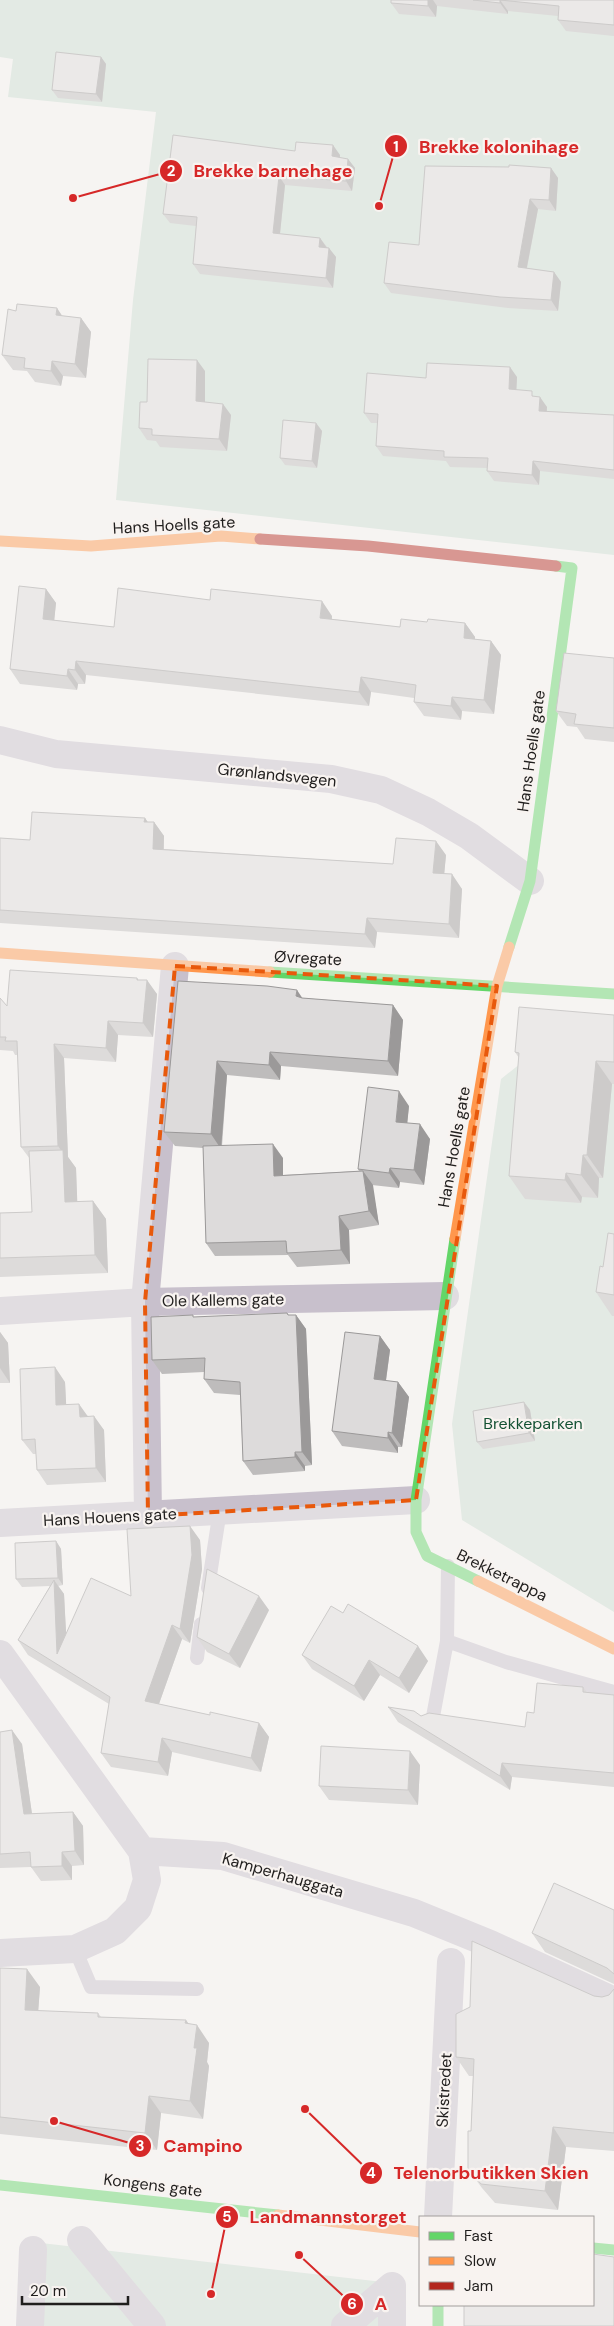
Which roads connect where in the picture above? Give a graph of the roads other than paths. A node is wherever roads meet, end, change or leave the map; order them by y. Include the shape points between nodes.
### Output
1 (0, 541) edge
2 (0, 740) edge
3 (530, 881) junction
4 (0, 953) edge
5 (175, 966) junction
6 (497, 986) junction
7 (614, 994) edge
8 (446, 1296) junction
9 (145, 1302) junction
10 (0, 1311) edge
11 (416, 1500) junction
12 (220, 1510) junction
13 (148, 1516) junction
14 (0, 1523) edge
15 (448, 1566) junction
16 (447, 1641) junction
17 (614, 1649) edge
18 (0, 1654) edge
19 (197, 1658) dead end
20 (614, 1692) edge
21 (432, 1722) edge
22 (142, 1851) junction
23 (75, 1950) junction
24 (0, 1953) edge
25 (450, 1962) dead end
26 (197, 1989) dead end
27 (614, 2001) edge
28 (0, 2185) edge
29 (438, 2216) edge
30 (419, 2232) edge
31 (81, 2240) dead end
32 (594, 2248) edge
33 (34, 2250) dead end
34 (614, 2250) edge
35 (438, 2306) edge
36 (30, 2326) edge
37 (152, 2326) edge
38 (346, 2326) edge
39 (392, 2326) edge
40 (438, 2326) edge

1 - 3 street, Hans Hoells gate via 91,546 221,536 368,546 572,568
2 - 3 street, Grønlandsvegen via 56,754 331,780 381,790 469,836
3 - 6 street, Hans Hoells gate
4 - 5 street, Øvregate
5 - 6 street, Øvregate
5 - 9 street
6 - 7 street, Øvregate
6 - 8 street, Hans Hoells gate
8 - 9 street, Ole Kallems gate
8 - 11 street, Hans Hoells gate
9 - 10 street, Ole Kallems gate
9 - 13 street
11 - 12 street, Hans Houens gate
11 - 15 street, Brekketrappa via 416,1532 427,1556
12 - 13 street, Hans Houens gate
12 - 19 lane
13 - 14 street, Hans Houens gate
15 - 16 lane
15 - 17 street, Brekketrappa
16 - 20 lane via 506,1662
16 - 21 lane
18 - 22 street
22 - 23 street via 147,1880 138,1908 115,1931
22 - 27 street, Kamperhauggata via 223,1856 414,1913
23 - 24 street
23 - 26 lane via 91,1987
25 - 29 street, Skistredet
28 - 30 street, Kongens gate
31 - 37 street
32 - 34 street
33 - 36 street
35 - 40 street
38 - 39 street via 392,2286

